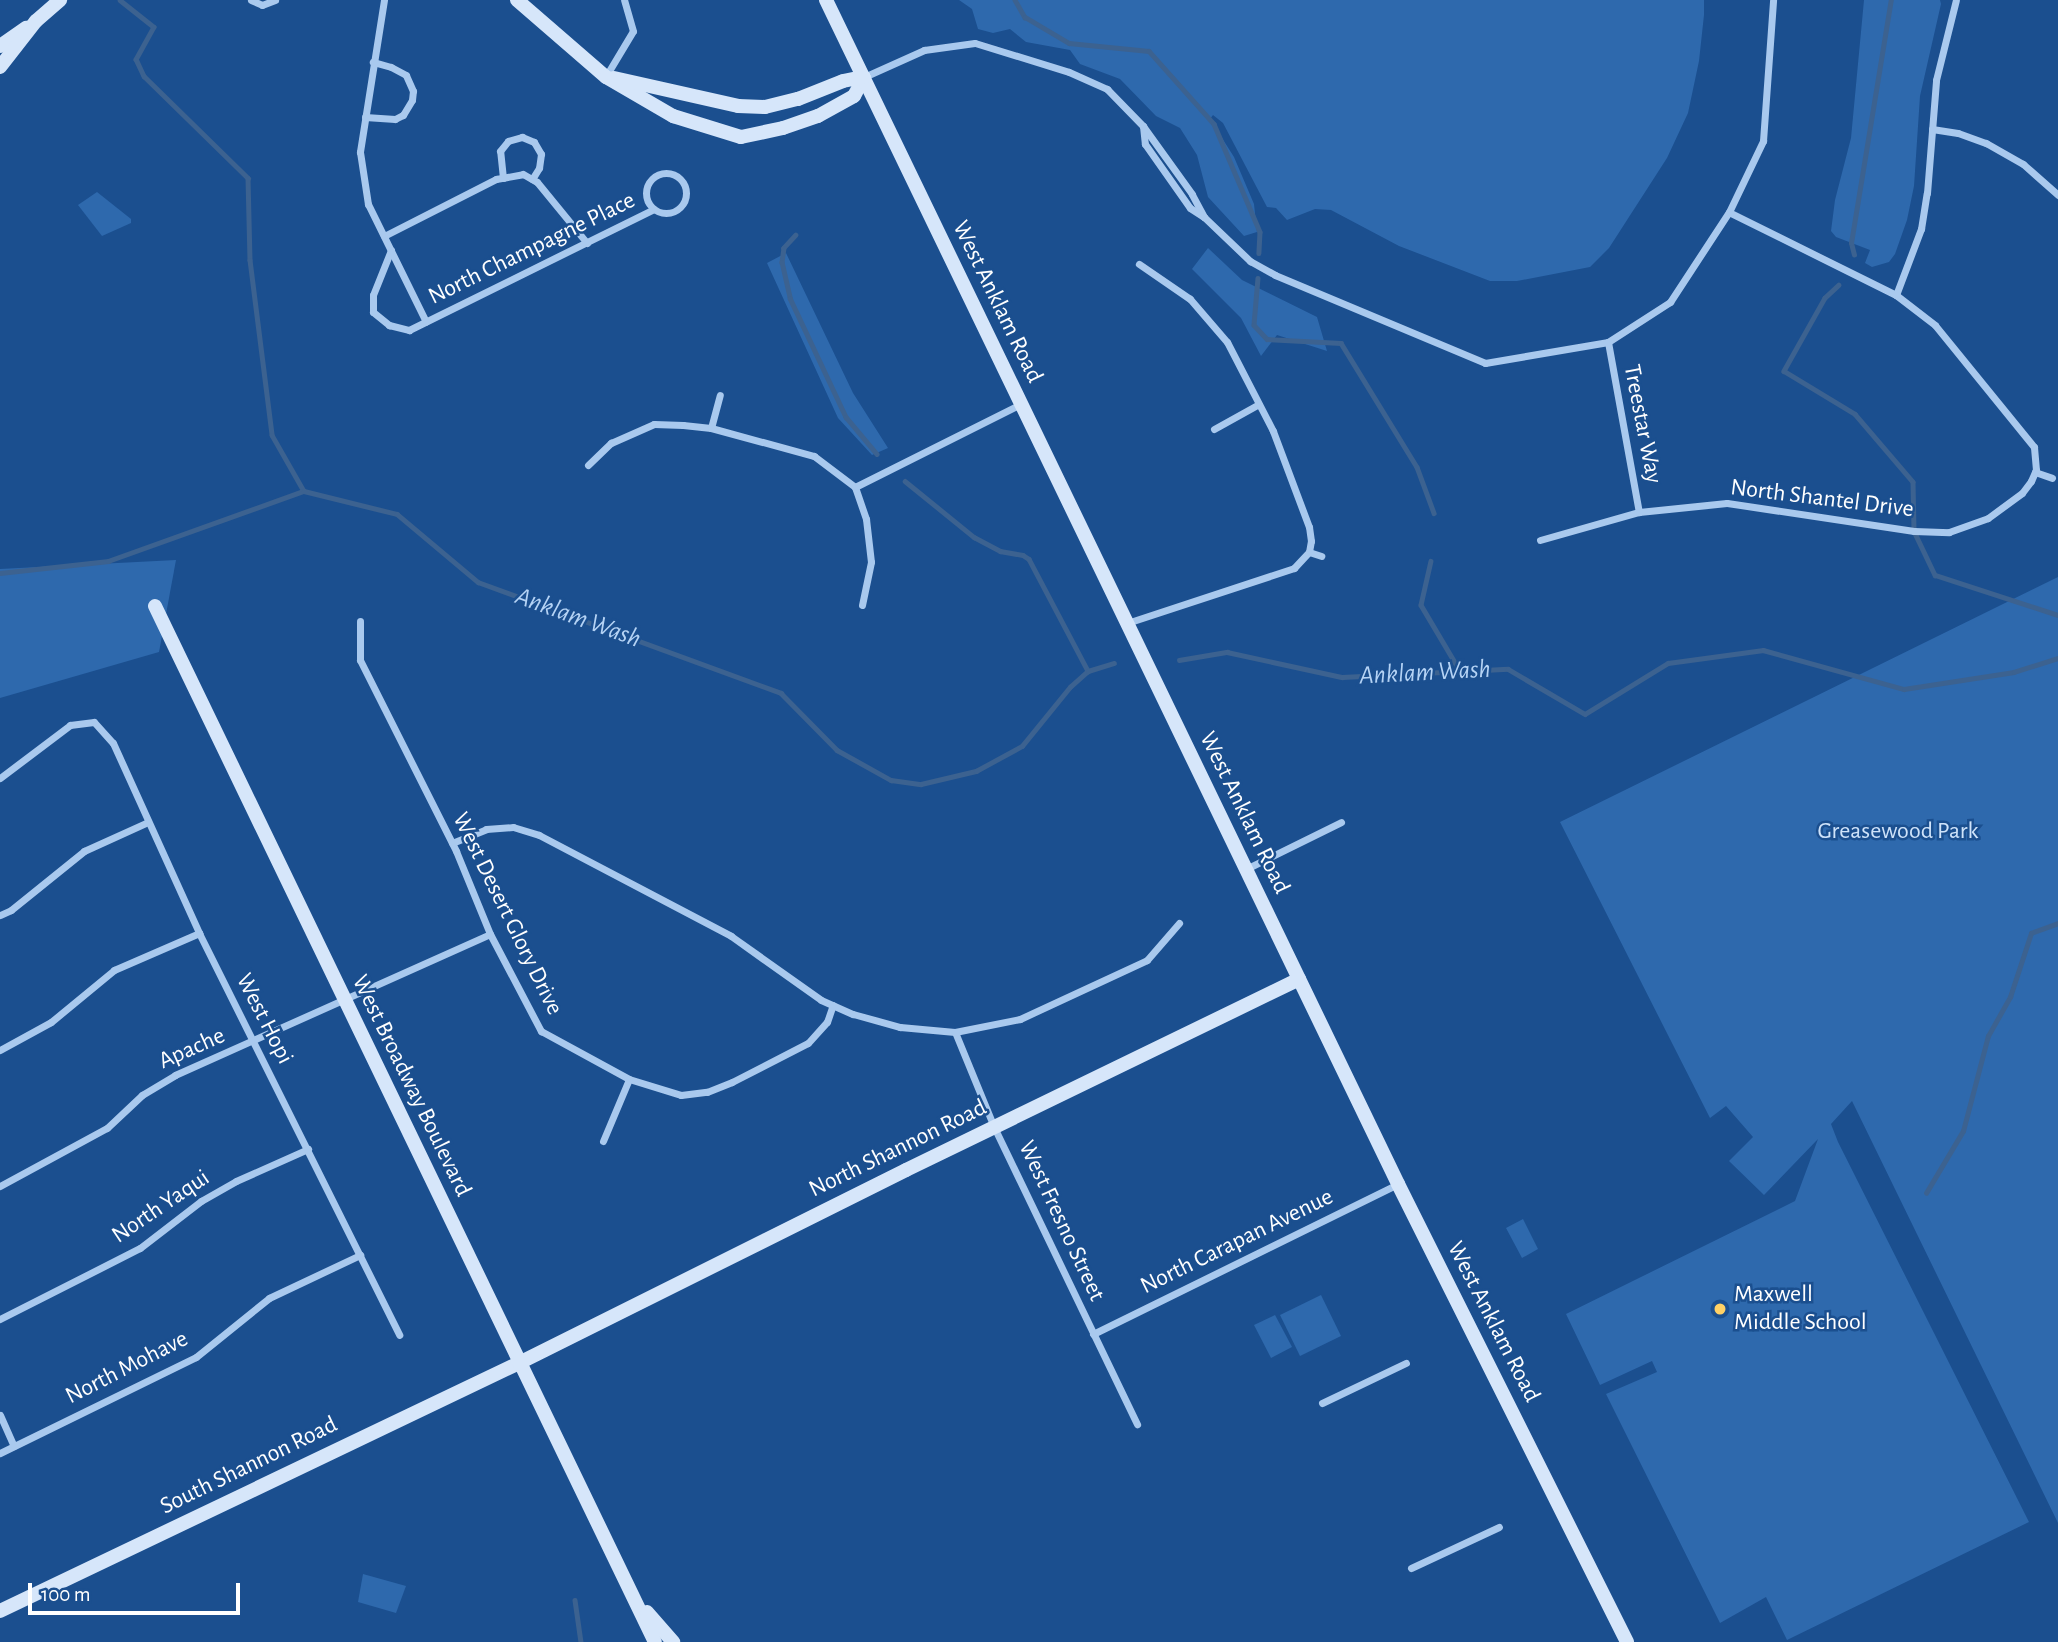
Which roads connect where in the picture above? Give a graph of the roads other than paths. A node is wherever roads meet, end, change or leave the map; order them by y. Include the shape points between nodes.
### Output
1 (60, 0) edge
2 (251, 0) edge
3 (275, 0) edge
4 (384, 0) edge
5 (517, 0) edge
6 (624, 0) edge
7 (826, 0) edge
8 (1773, 0) edge
9 (1956, 0) edge
10 (36, 21) junction
11 (0, 46) edge
12 (373, 62) junction
13 (0, 67) edge
14 (606, 77) junction
15 (864, 77) junction
16 (365, 117) junction
17 (1932, 129) junction
18 (503, 178) junction
19 (533, 179) junction
20 (2058, 195) edge
21 (654, 209) junction
22 (1729, 212) junction
23 (384, 236) junction
24 (587, 243) junction
25 (391, 250) junction
26 (1139, 264) dead end
27 (1896, 295) junction
28 (426, 323) junction
29 (1608, 342) junction
30 (720, 395) dead end
31 (1021, 404) junction
32 (1259, 404) junction
33 (711, 428) junction
34 (1214, 429) dead end
35 (588, 465) dead end
36 (2036, 471) junction
37 (2052, 478) dead end
38 (855, 487) junction
39 (1639, 512) junction
40 (1540, 540) dead end
41 (1309, 552) junction
42 (1321, 556) dead end
43 (155, 606) dead end
44 (862, 606) dead end
45 (360, 621) dead end
46 (1126, 623) junction
47 (0, 778) edge
48 (148, 822) junction
49 (1341, 822) dead end
50 (452, 843) junction
51 (1246, 869) junction
52 (0, 915) edge
53 (1179, 922) dead end
54 (199, 933) junction
55 (490, 934) junction
56 (1299, 979) junction
57 (344, 1000) junction
58 (833, 1005) junction
59 (954, 1032) junction
60 (254, 1042) junction
61 (0, 1050) edge
62 (629, 1079) junction
63 (994, 1127) junction
64 (603, 1141) dead end
65 (308, 1149) junction
66 (1398, 1184) junction
67 (0, 1186) edge
68 (360, 1255) junction
69 (0, 1318) edge
70 (1093, 1334) junction
71 (400, 1335) dead end
72 (519, 1363) junction
73 (1406, 1363) dead end
74 (1322, 1404) dead end
75 (0, 1415) edge
76 (1137, 1424) dead end
77 (14, 1446) junction
78 (0, 1452) edge
79 (1499, 1527) dead end
80 (1411, 1567) dead end
81 (627, 1585) junction
82 (0, 1611) edge
83 (656, 1642) edge
84 (673, 1642) edge
85 (1627, 1642) edge

1 - 10 street
2 - 3 street via 262,5
4 - 12 street
5 - 14 street
6 - 14 street via 633,31
7 - 15 street, West Anklam Road
8 - 22 street via 1763,141
9 - 17 street via 1936,80
10 - 11 street
10 - 13 street
12 - 16 street
12 - 16 street via 406,75 412,100 395,119
14 - 15 street via 738,106 765,107
14 - 15 street via 673,116 741,136 818,116 854,96
15 - 29 street via 924,50 975,43 1069,72 1107,89 1143,127 1204,217 1250,261 1275,275 1485,363
15 - 31 street, West Anklam Road
16 - 23 street via 360,152 368,204
17 - 20 street via 1986,143 2023,164
17 - 27 street via 1921,229
18 - 19 street via 523,174
18 - 19 street via 500,152 508,141 522,137 534,142 541,154
18 - 23 street
19 - 24 street
21 - 21 street, North Champagne Place via 666,213 682,205 685,187 677,176 657,174 647,184 646,198
21 - 24 street, North Champagne Place
22 - 27 street
22 - 29 street via 1670,302
23 - 25 street
24 - 28 street, North Champagne Place
25 - 28 street
25 - 28 street via 373,295 373,312 389,325 409,330
26 - 32 street via 1207,315 1227,342
27 - 36 street via 1936,325 2028,438 2037,458
29 - 39 street, Treestar Way
30 - 33 street
31 - 38 street
31 - 46 street, West Anklam Road
32 - 34 street
32 - 41 street via 1309,527
33 - 35 street via 654,424 611,443
33 - 38 street via 814,456
36 - 37 street
36 - 39 street, North Shantel Drive via 2022,493 1988,518 1950,532 1914,531 1727,503
38 - 44 street via 866,519 871,562
39 - 40 street, North Shantel Drive
41 - 42 street
41 - 46 street via 1294,568
43 - 57 street, West Broadway Boulevard
45 - 50 street, West Desert Glory Drive via 360,660
46 - 51 street, West Anklam Road
47 - 48 street, West Hopi via 70,725 94,722 113,743
48 - 52 street via 84,851
48 - 54 street, West Hopi
49 - 51 street
50 - 55 street, West Desert Glory Drive
50 - 58 street via 486,829 513,827 539,835 731,936
51 - 56 street, West Anklam Road
53 - 59 street via 1147,960 1020,1019
54 - 60 street, West Hopi
54 - 61 street via 114,970 51,1022
55 - 57 street, Apache
55 - 62 street, West Desert Glory Drive via 541,1031
56 - 63 street, North Shannon Road
56 - 66 street, West Anklam Road
57 - 60 street, Apache
57 - 72 street, West Broadway Boulevard
58 - 59 street via 900,1027
58 - 62 street, West Desert Glory Drive via 827,1022 808,1043 708,1092 681,1095
59 - 63 street, West Fresno Street
60 - 65 street, West Hopi
60 - 67 street, Apache via 175,1075 142,1096 107,1128
62 - 64 street
63 - 70 street, West Fresno Street
63 - 72 street, North Shannon Road
65 - 68 street, West Hopi
65 - 69 street, North Yaqui via 236,1181 140,1248
66 - 70 street, North Carapan Avenue
66 - 85 street, West Anklam Road
68 - 71 street, West Hopi
68 - 77 street, North Mohave via 269,1298 196,1357
70 - 76 street, West Fresno Street
72 - 81 street, West Broadway Boulevard
72 - 82 street, South Shannon Road
73 - 74 street
75 - 77 street
77 - 78 street, North Mohave
79 - 80 street
81 - 83 street, West Broadway Boulevard
81 - 84 street, West Broadway Boulevard

